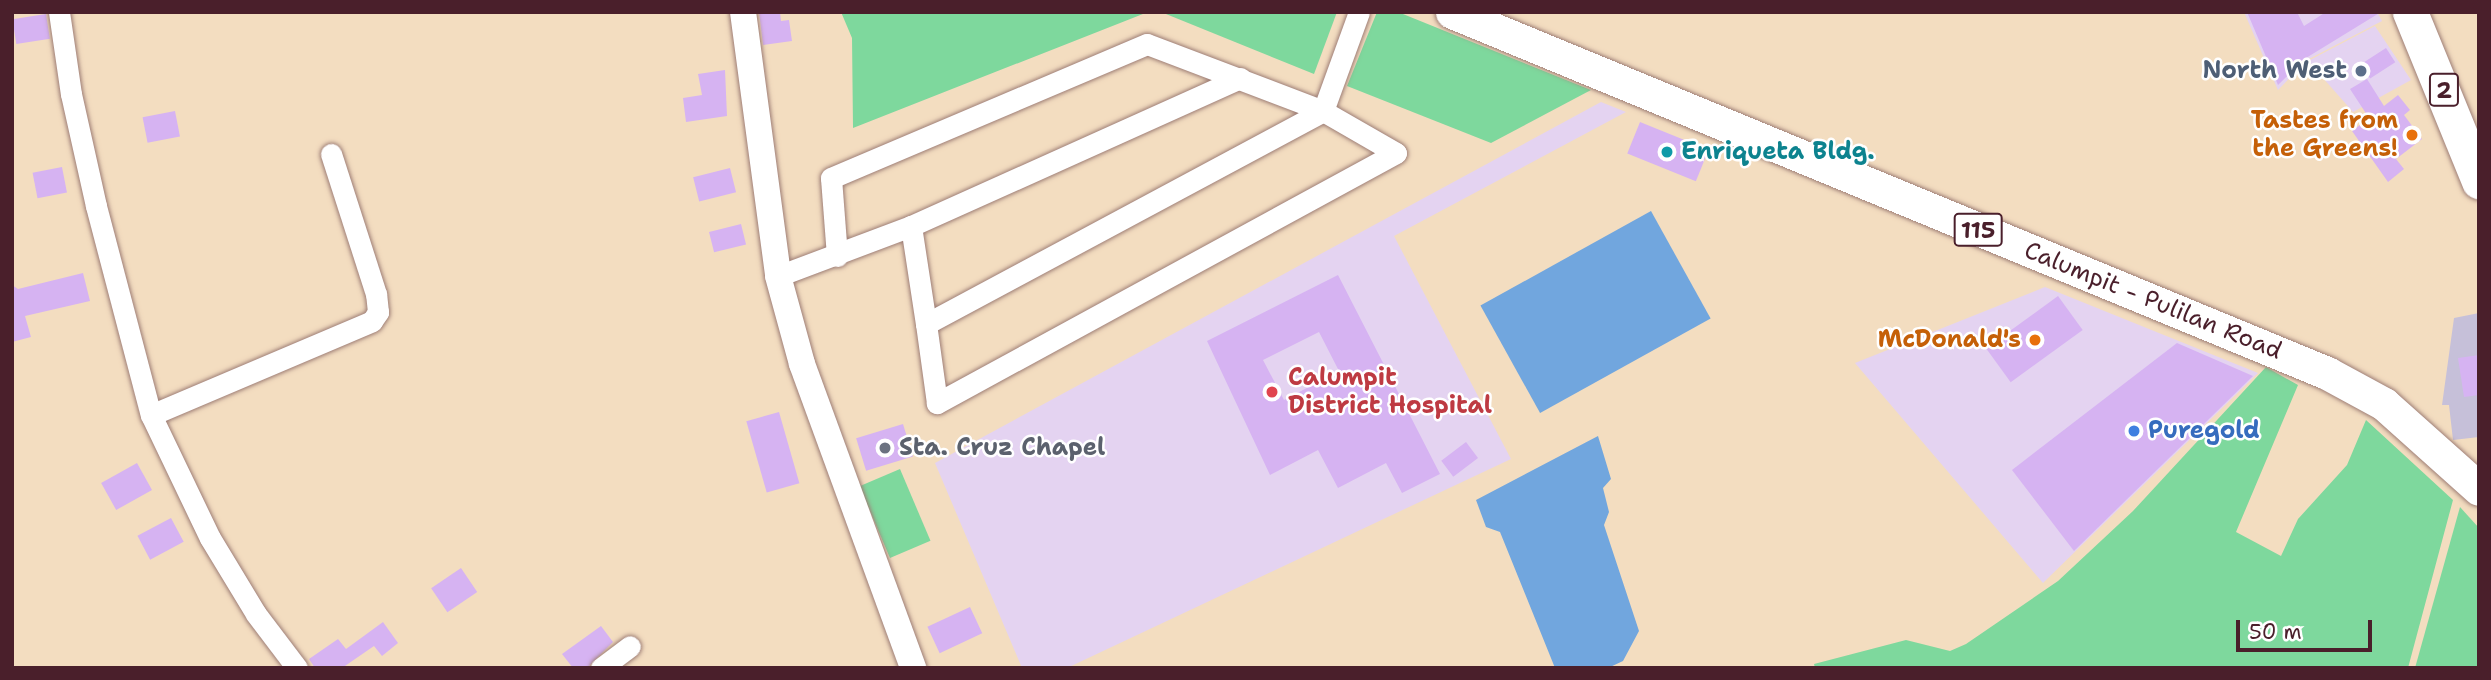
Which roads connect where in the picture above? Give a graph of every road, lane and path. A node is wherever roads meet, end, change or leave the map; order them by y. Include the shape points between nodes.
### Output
1 (59, 12) edge
2 (743, 12) edge
3 (1359, 12) edge
4 (1452, 12) edge
5 (2410, 12) edge
6 (1240, 78) junction
7 (1323, 111) junction
8 (331, 154) dead end
9 (2475, 163) edge
10 (911, 226) junction
11 (837, 256) junction
12 (778, 276) junction
13 (926, 324) junction
14 (150, 415) junction
15 (2479, 489) edge
16 (630, 646) dead end
17 (297, 668) edge
18 (600, 668) edge
19 (913, 668) edge

1 - 14 street via 71,94 96,206
2 - 12 street
3 - 7 street
4 - 15 main road, Calumpit - Pulilan Road / 115 via 2327,373 2384,404
5 - 9 highway, 2
6 - 7 street
6 - 10 street
6 - 11 street via 1146,44 831,178
7 - 13 street
7 - 13 street via 1396,153 937,403
8 - 14 street via 376,293 378,312 372,321
10 - 11 street
10 - 13 street
11 - 12 street
12 - 19 street via 802,364
14 - 17 street via 210,538 256,614
16 - 18 street

